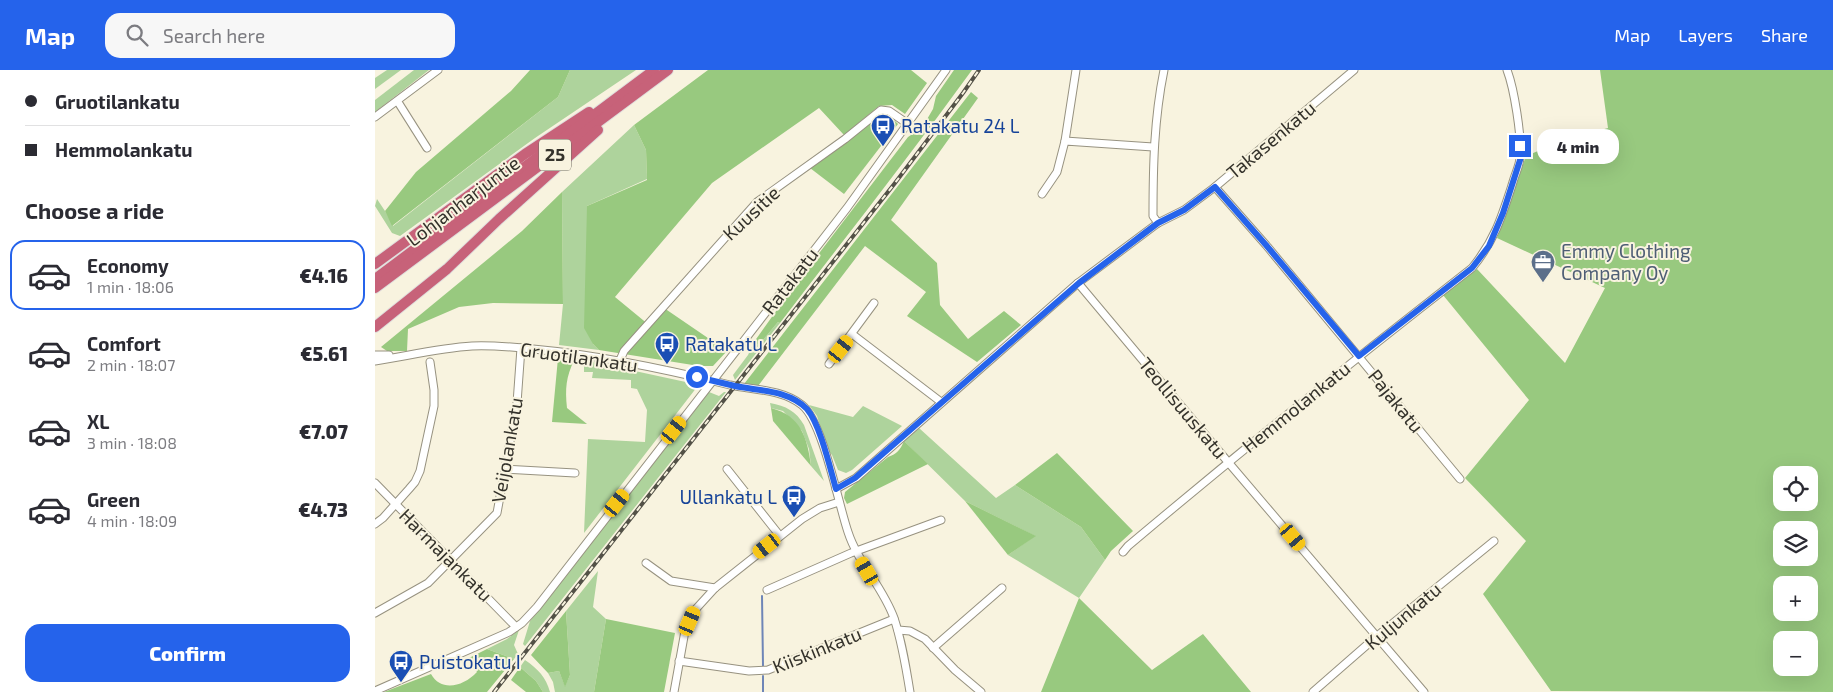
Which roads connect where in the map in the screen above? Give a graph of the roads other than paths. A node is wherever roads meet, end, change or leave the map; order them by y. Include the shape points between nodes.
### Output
1 (437, 70) edge
2 (654, 70) edge
3 (668, 70) edge
4 (946, 70) edge
5 (1076, 70) edge
6 (1164, 70) edge
7 (1354, 70) edge
8 (1507, 70) edge
9 (632, 92) junction
10 (397, 102) junction
11 (375, 118) edge
12 (908, 124) junction
13 (1065, 141) junction
14 (1153, 147) junction
15 (427, 148) dead end
16 (1215, 187) junction
17 (1042, 194) dead end
18 (1158, 223) junction
19 (375, 264) edge
20 (375, 279) edge
21 (1079, 283) junction
22 (375, 288) edge
23 (874, 303) dead end
24 (376, 327) edge
25 (852, 334) junction
26 (521, 348) junction
27 (375, 355) edge
28 (410, 355) junction
29 (1359, 356) junction
30 (620, 360) junction
31 (375, 361) edge
32 (430, 362) dead end
33 (829, 364) dead end
34 (713, 380) junction
35 (941, 402) junction
36 (1228, 462) junction
37 (505, 469) junction
38 (727, 469) dead end
39 (575, 473) dead end
40 (1460, 479) dead end
41 (375, 483) edge
42 (836, 489) junction
43 (839, 502) junction
44 (395, 504) junction
45 (941, 520) dead end
46 (375, 524) edge
47 (781, 536) junction
48 (1494, 541) dead end
49 (856, 552) junction
50 (1123, 552) dead end
51 (451, 560) junction
52 (646, 563) dead end
53 (715, 588) junction
54 (1002, 588) dead end
55 (767, 590) dead end
56 (375, 613) edge
57 (894, 619) junction
58 (516, 627) junction
59 (898, 630) junction
60 (1376, 638) junction
61 (933, 648) junction
62 (679, 661) junction
63 (375, 692) edge
64 (674, 692) edge
65 (910, 692) edge
66 (981, 692) edge
67 (1313, 692) edge
68 (1424, 692) edge

1 - 10 street
2 - 9 highway, Lohjanharjuntie / 25
3 - 9 highway, Lohjanharjuntie / 25
4 - 12 street, Ratakatu
5 - 13 street
6 - 14 street
7 - 16 street, Takasenkatu
8 - 29 street, Hemmolankatu via 1521,157 1489,246 1472,268
9 - 19 highway via 571,123
9 - 20 highway, Lohjanharjuntie / 25
9 - 22 highway, Lohjanharjuntie / 25
9 - 24 highway via 447,269
10 - 11 street
10 - 15 street
12 - 30 street, Kuusitie via 889,111 881,110 757,202 623,351
12 - 34 street, Ratakatu
13 - 14 street
13 - 17 street via 1057,172
14 - 18 street via 1153,216
16 - 18 street, Takasenkatu via 1184,210
16 - 29 street, Pajakatu
18 - 21 street, Takasenkatu
21 - 35 street, Takasenkatu
21 - 36 street, Teollisuuskatu
23 - 25 street
25 - 33 street
25 - 35 street
26 - 28 street, Gruotilankatu via 471,346
26 - 30 street, Gruotilankatu
26 - 37 street, Veijolankatu via 517,403
27 - 28 street
28 - 31 street
29 - 36 street, Hemmolankatu
29 - 40 street, Pajakatu
30 - 34 street, Gruotilankatu
32 - 44 street via 434,406 420,471 415,482
34 - 42 street, Gruotilankatu via 775,393 801,404 812,417
34 - 58 street, Ratakatu via 537,607
35 - 42 street, Takasenkatu via 855,478
36 - 50 street, Hemmolankatu
36 - 60 street, Teollisuuskatu
37 - 39 street
37 - 51 street, Veijolankatu via 497,513
38 - 47 street
41 - 44 street, Harmajankatu
42 - 43 street, Gruotilankatu
43 - 47 street via 820,508
43 - 49 street, Gruotilankatu
44 - 46 street
44 - 51 street, Harmajankatu
45 - 49 street
47 - 53 street
48 - 60 street, Kuljunkatu
49 - 55 street
49 - 57 street, Gruotilankatu
51 - 56 street, Veijolankatu via 427,583
51 - 58 street, Harmajankatu
52 - 53 street via 671,581
53 - 62 street via 694,611 685,631
54 - 61 street
57 - 59 street, Gruotilankatu
57 - 62 street, Kiiskinkatu via 768,670 749,671
58 - 63 street, Ratakatu
59 - 61 street via 917,634
59 - 65 street, Gruotilankatu
60 - 67 street, Kuljunkatu
60 - 68 street, Teollisuuskatu
61 - 66 street
62 - 64 street

